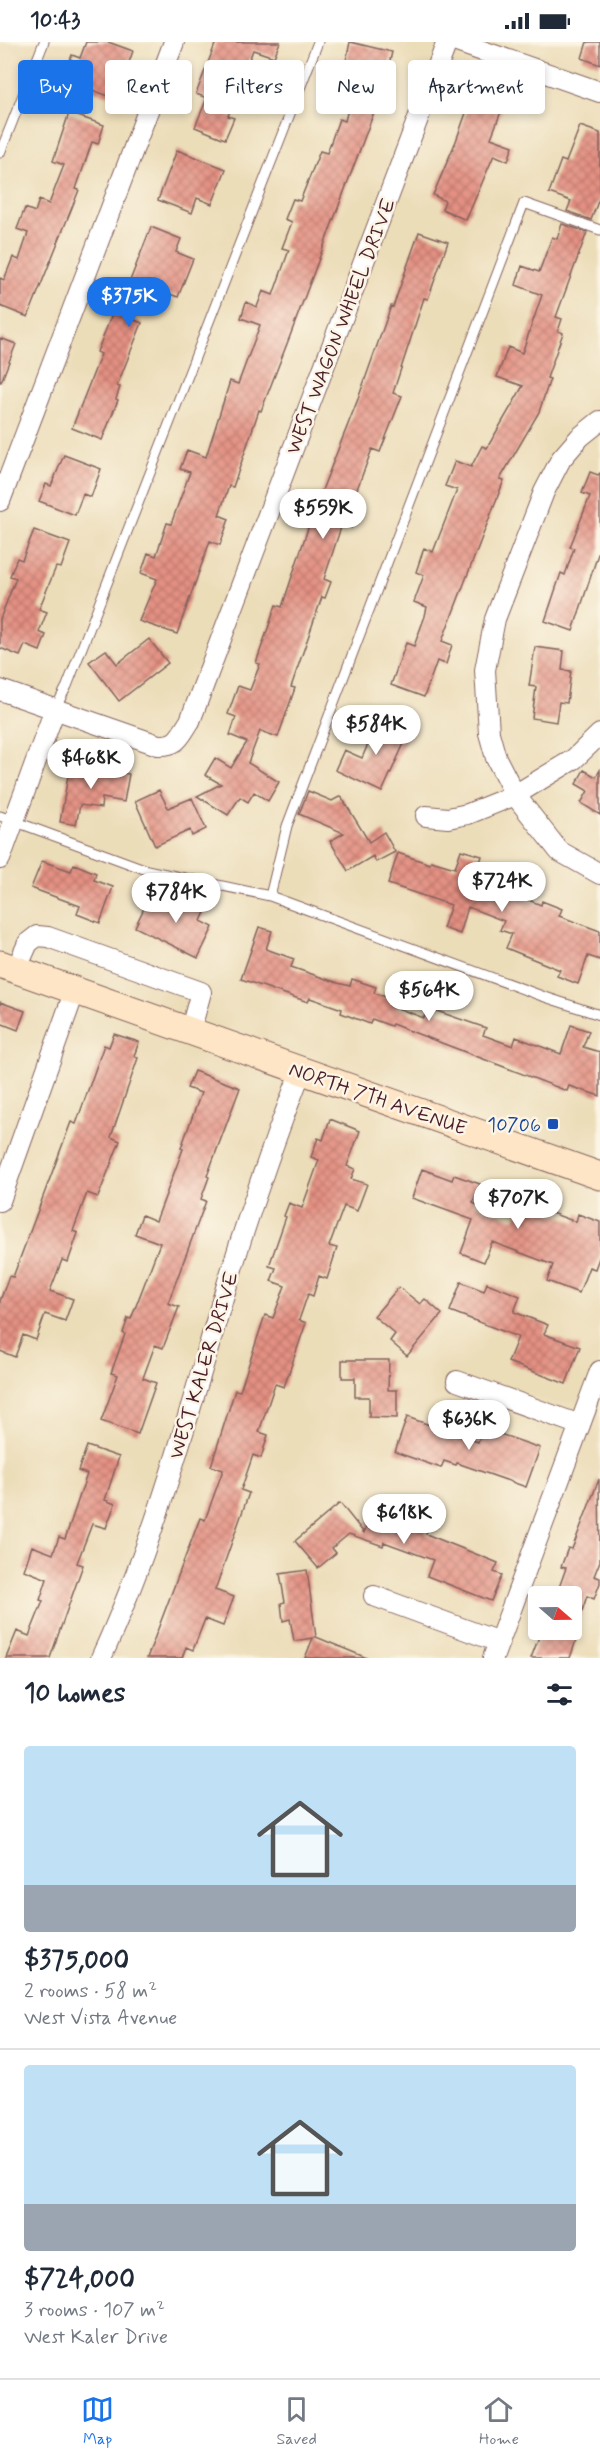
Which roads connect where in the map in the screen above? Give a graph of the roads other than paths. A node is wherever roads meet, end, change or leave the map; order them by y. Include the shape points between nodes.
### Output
1 (44, 42) edge
2 (174, 42) edge
3 (318, 42) edge
4 (447, 42) edge
5 (457, 42) edge
6 (600, 92) edge
7 (0, 153) edge
8 (600, 230) edge
9 (600, 421) edge
10 (0, 501) edge
11 (0, 690) edge
12 (55, 709) junction
13 (600, 734) edge
14 (516, 795) junction
15 (426, 816) dead end
16 (7, 818) edge
17 (0, 859) edge
18 (600, 874) edge
19 (270, 896) junction
20 (8, 967) edge
21 (75, 990) junction
22 (600, 1015) edge
23 (190, 1032) junction
24 (301, 1071) junction
25 (600, 1176) edge
26 (0, 1201) edge
27 (600, 1371) edge
28 (457, 1381) dead end
29 (580, 1425) junction
30 (374, 1596) dead end
31 (496, 1650) edge
32 (101, 1658) edge

1 - 7 lane
2 - 10 street
3 - 12 lane
4 - 12 street, WEST WAGON WHEEL DRIVE via 190,721 175,742 158,745
5 - 6 street
8 - 19 lane via 524,203 286,826
9 - 14 street via 561,459 544,492 501,601 488,648 485,670 489,733 496,758
11 - 12 street
12 - 16 street
13 - 14 street via 574,759
14 - 15 street via 468,814 448,818
14 - 18 street via 559,851
16 - 17 street
16 - 19 lane via 147,870
19 - 22 lane
20 - 21 main road, NORTH 7TH AVENUE
20 - 23 street, NORTH 7TH AVENUE via 37,936 48,937 201,992
21 - 23 main road, NORTH 7TH AVENUE
21 - 26 street
23 - 24 main road, NORTH 7TH AVENUE
24 - 25 main road, NORTH 7TH AVENUE
24 - 32 street, WEST KALER DRIVE via 263,1171 161,1502
27 - 29 street
28 - 29 street
29 - 31 street
30 - 31 street

